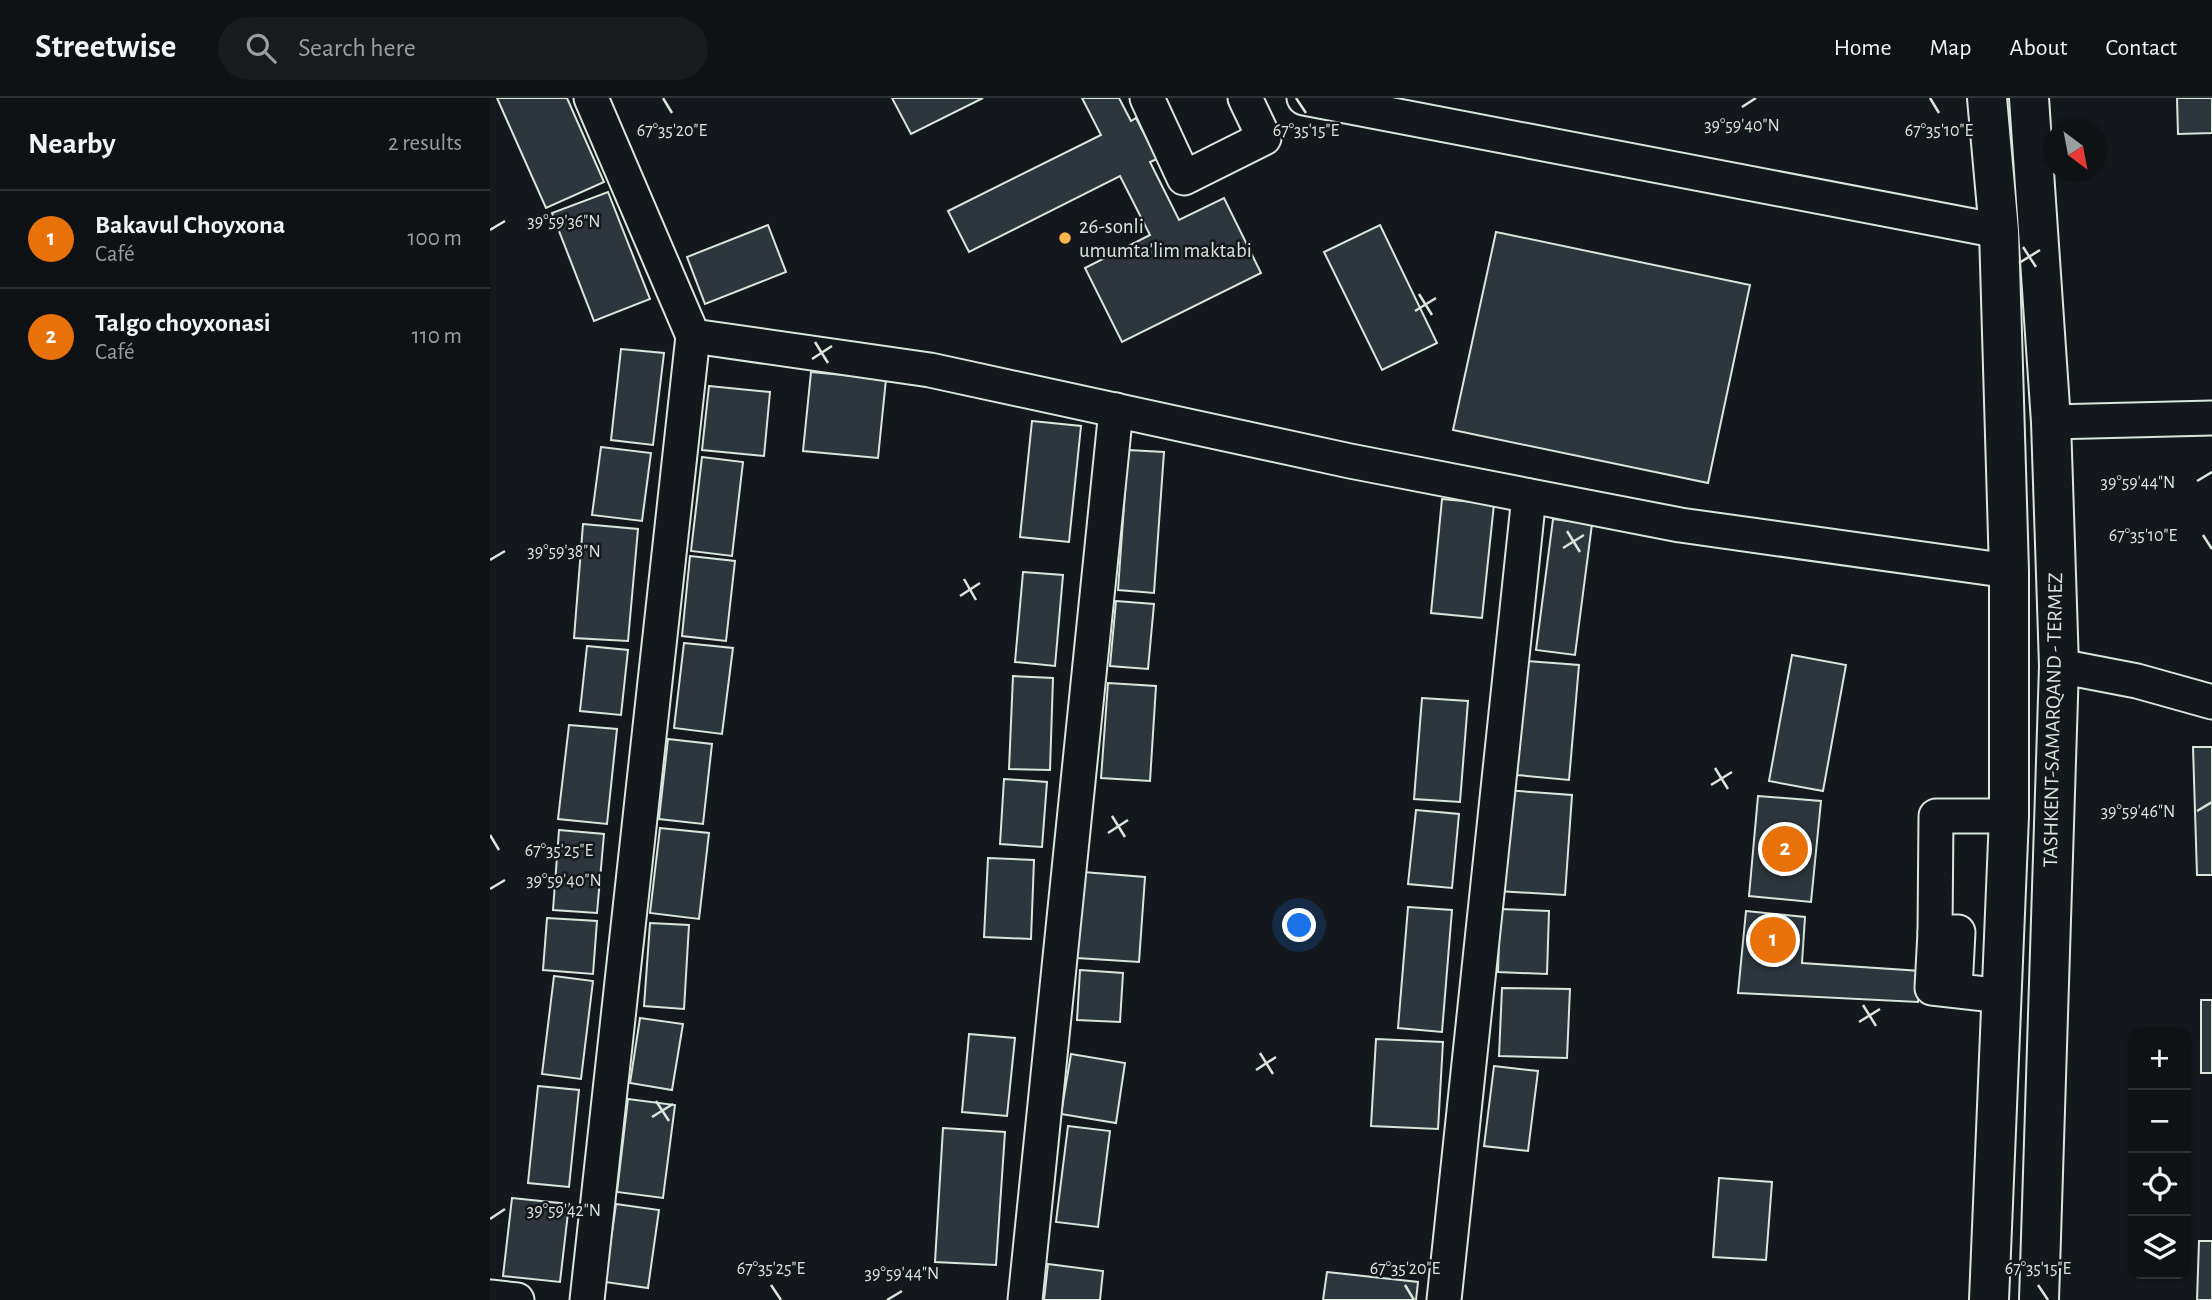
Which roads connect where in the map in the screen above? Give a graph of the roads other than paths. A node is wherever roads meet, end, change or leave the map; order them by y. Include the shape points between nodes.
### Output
1 (592, 98) edge
2 (1147, 98) edge
3 (1245, 98) edge
4 (1304, 98) edge
5 (1987, 98) edge
6 (2029, 98) edge
7 (1999, 231) junction
8 (693, 337) junction
9 (1116, 410) junction
10 (2212, 418) edge
11 (2051, 422) junction
12 (1528, 496) junction
13 (2009, 571) junction
14 (2059, 666) junction
15 (2212, 702) edge
16 (2009, 816) junction
17 (2003, 996) junction
18 (490, 1297) edge
19 (517, 1300) edge
20 (587, 1300) edge
21 (1025, 1300) edge
22 (1444, 1300) edge
23 (1989, 1300) edge
24 (2039, 1300) edge

1 - 8 street
2 - 3 street via 1184,178 1264,138
4 - 7 street
5 - 7 highway, TASHKENT-SAMARQAND - TERMEZ
6 - 11 highway, TASHKENT-SAMARQAND - TERMEZ
7 - 13 highway, TASHKENT-SAMARQAND - TERMEZ
8 - 9 street via 930,370
8 - 20 street
9 - 12 street
9 - 21 street
10 - 11 street
11 - 14 highway, TASHKENT-SAMARQAND - TERMEZ
12 - 13 street via 1680,525
12 - 22 street
13 - 16 highway, TASHKENT-SAMARQAND - TERMEZ
14 - 15 street
14 - 24 highway, TASHKENT-SAMARQAND - TERMEZ
16 - 17 highway, TASHKENT-SAMARQAND - TERMEZ
16 - 17 street via 1936,816 1932,988
17 - 23 highway, TASHKENT-SAMARQAND - TERMEZ
18 - 19 street

